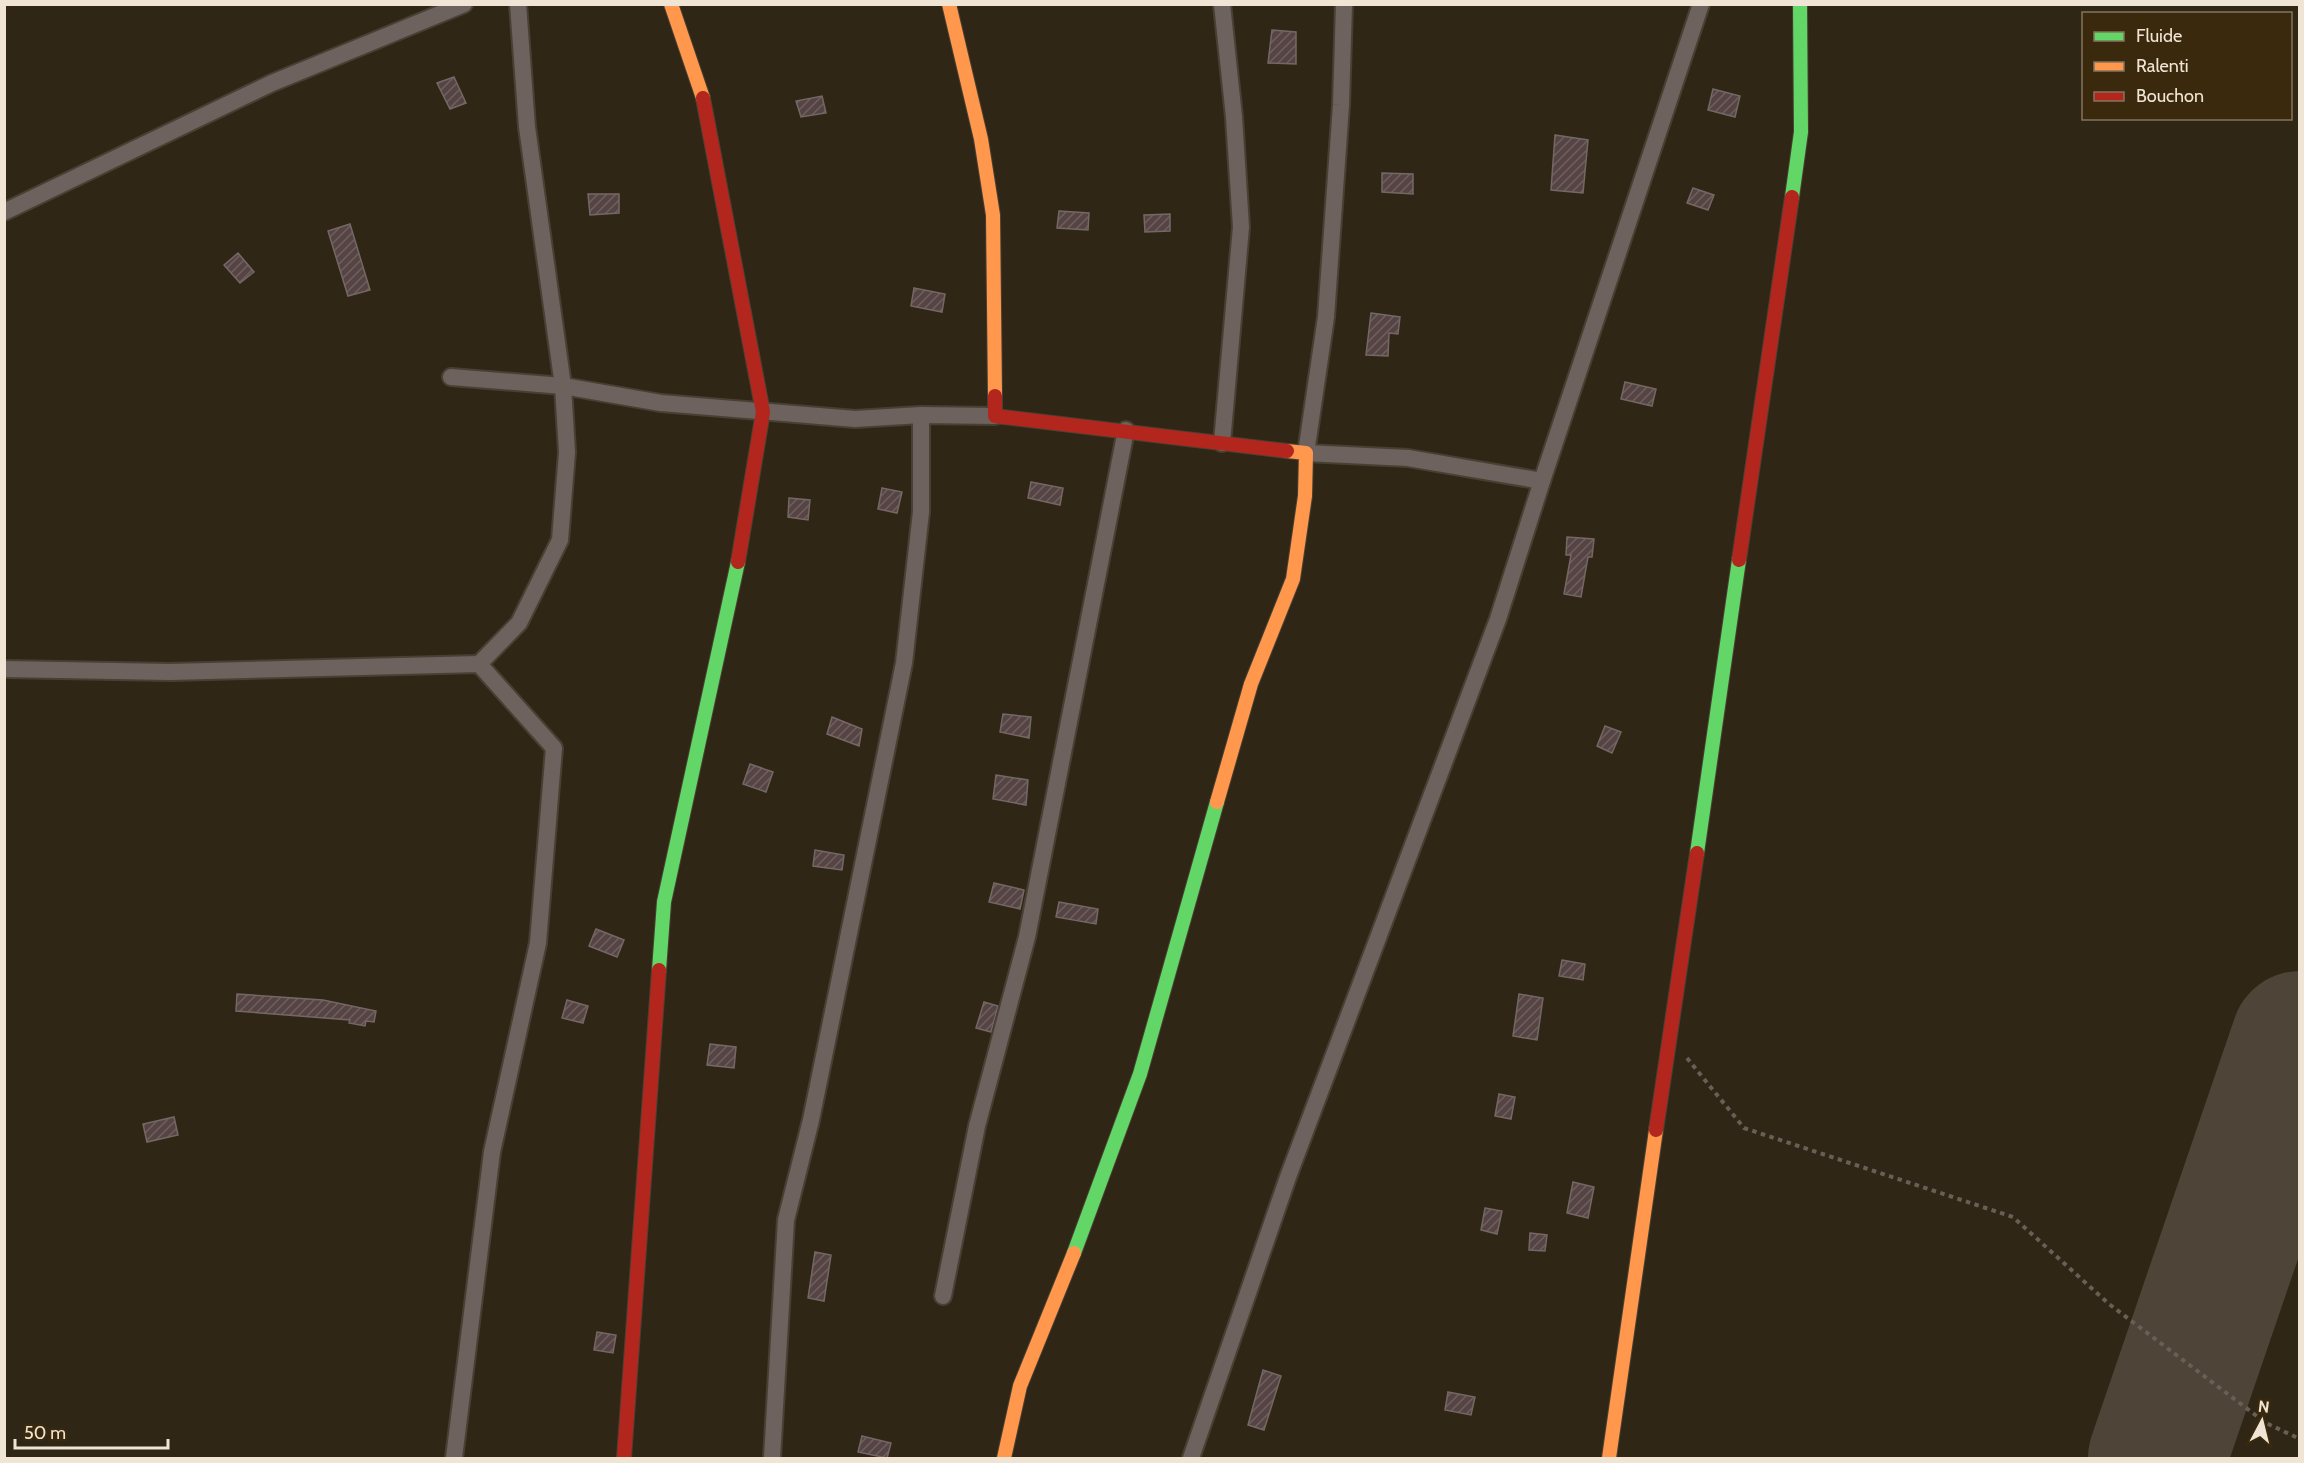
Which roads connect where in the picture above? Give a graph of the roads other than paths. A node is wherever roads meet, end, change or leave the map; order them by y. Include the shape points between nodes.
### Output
1 (464, 4) edge
2 (518, 4) edge
3 (671, 4) edge
4 (949, 4) edge
5 (1222, 4) edge
6 (1344, 4) edge
7 (1701, 4) edge
8 (1800, 4) edge
9 (4, 212) edge
10 (451, 377) dead end
11 (563, 386) junction
12 (763, 412) junction
13 (921, 415) junction
14 (995, 416) junction
15 (1126, 430) junction
16 (1222, 443) junction
17 (1306, 453) junction
18 (1542, 481) junction
19 (479, 664) junction
20 (4, 669) edge
21 (943, 1296) dead end
22 (454, 1458) edge
23 (624, 1458) edge
24 (772, 1458) edge
25 (1004, 1458) edge
26 (1191, 1458) edge
27 (1609, 1458) edge

1 - 9 street via 272,82
2 - 11 street via 527,127
3 - 12 street via 707,109
4 - 14 street via 981,139 993,215
5 - 16 street via 1241,227
6 - 17 street via 1326,317
7 - 18 street
8 - 27 street via 1801,132
10 - 11 street
11 - 12 street via 661,403
11 - 19 street via 567,452 560,540 519,623
12 - 13 street via 855,419
12 - 23 street via 744,534 664,902
13 - 14 street
13 - 24 street via 921,512 904,663 811,1120 786,1220
14 - 15 street
15 - 16 street
15 - 21 street via 1027,937 977,1126
16 - 17 street
17 - 18 street via 1408,458
17 - 25 street via 1305,496 1293,579 1251,684 1140,1074 1062,1287 1020,1386
18 - 26 street via 1498,619 1288,1177
19 - 20 street via 170,672
19 - 22 street via 554,748 538,943 492,1152

